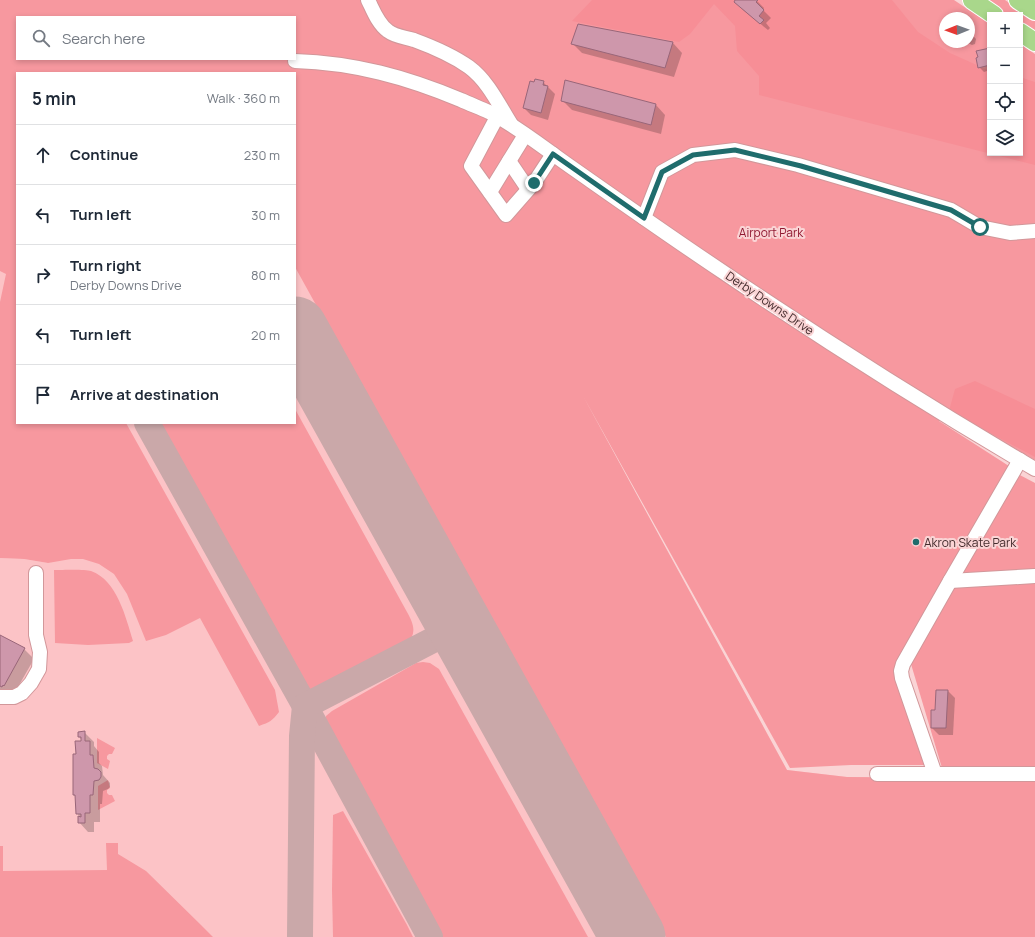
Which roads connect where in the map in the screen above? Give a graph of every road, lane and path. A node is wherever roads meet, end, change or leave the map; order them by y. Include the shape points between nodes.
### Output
1 (368, 0) edge
2 (972, 0) edge
3 (1018, 0) edge
4 (1035, 11) edge
5 (990, 12) edge
6 (1023, 34) edge
7 (1035, 42) edge
8 (295, 61) dead end
9 (497, 117) junction
10 (512, 126) junction
11 (525, 135) junction
12 (553, 154) junction
13 (508, 161) junction
14 (528, 189) junction
15 (490, 192) junction
16 (644, 218) junction
17 (1035, 231) edge
18 (1020, 460) junction
19 (1035, 469) edge
20 (36, 573) dead end
21 (1035, 576) edge
22 (950, 581) junction
23 (0, 697) edge
24 (877, 774) dead end
25 (935, 774) junction
26 (1035, 774) edge

1 - 10 street, Derby Downs Drive via 387,30 396,36 433,47 470,68 490,91
2 - 5 main road
3 - 4 main road
6 - 7 main road
8 - 9 street, Derby Downs Drive via 347,65 384,73 437,90
9 - 10 street, Derby Downs Drive
9 - 15 street via 471,166
10 - 11 street, Derby Downs Drive
11 - 12 street, Derby Downs Drive
11 - 13 street
12 - 14 street
12 - 16 street, Derby Downs Drive
13 - 14 street
13 - 15 street
14 - 15 street via 506,215
16 - 17 street via 662,172 693,155 735,150 801,166 951,210 980,227 1010,233
16 - 18 street, Derby Downs Drive via 850,356
18 - 19 street, Derby Downs Drive
18 - 22 street
20 - 23 street via 36,635 40,652 38,669 22,693 14,697
21 - 22 street
22 - 25 street via 901,671
24 - 25 street
25 - 26 street

